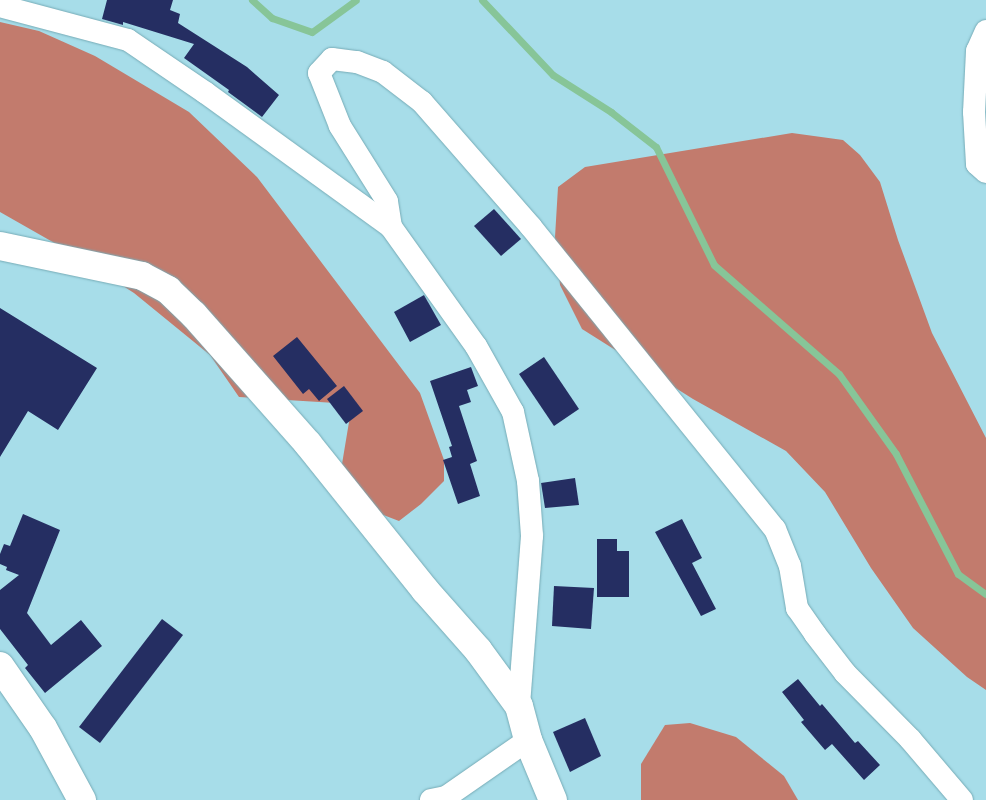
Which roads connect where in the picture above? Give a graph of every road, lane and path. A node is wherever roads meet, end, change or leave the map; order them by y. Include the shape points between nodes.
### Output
1 (0, 6) edge
2 (986, 31) edge
3 (986, 172) edge
4 (391, 227) junction
5 (0, 246) edge
6 (0, 666) edge
7 (518, 706) junction
8 (528, 740) junction
9 (82, 800) edge
10 (431, 800) edge
11 (552, 800) edge
12 (962, 800) edge

1 - 4 street via 128,40
2 - 3 street via 977,52 974,112 977,164
4 - 7 street via 476,346 513,412 528,481 532,536
4 - 12 street via 387,200 340,126 319,73 332,59 357,62 383,72 422,102 531,227 775,529 790,566 796,608 845,674 910,739
5 - 7 street via 142,276 168,290 308,444 425,590 478,650
6 - 9 street via 43,728
7 - 8 street
8 - 10 street via 446,797
8 - 11 street

